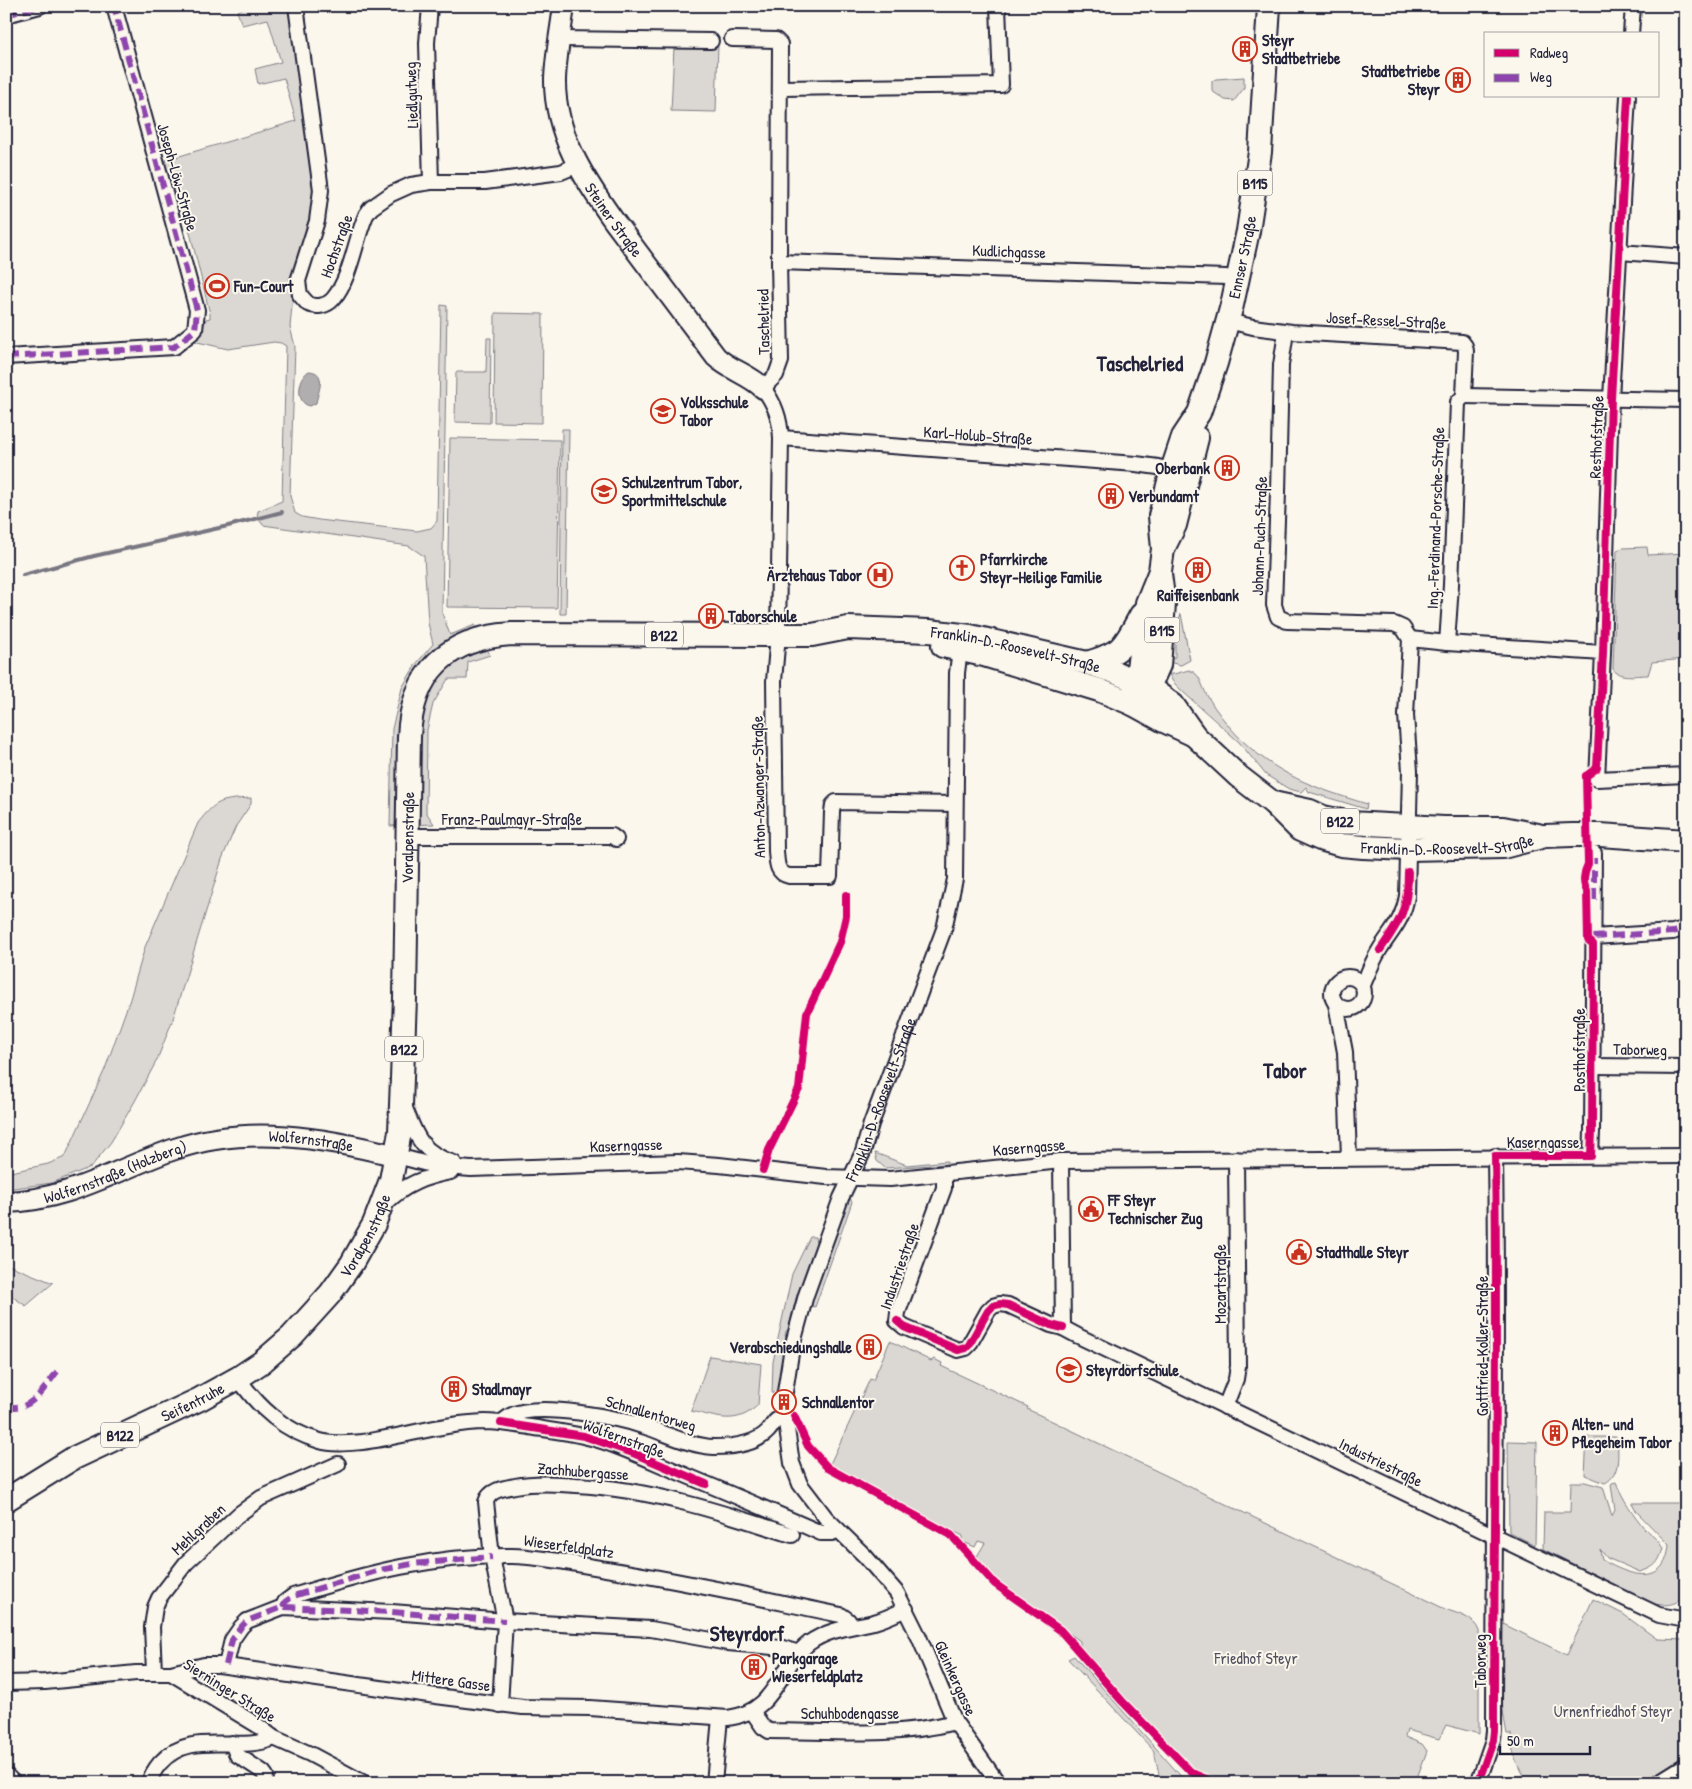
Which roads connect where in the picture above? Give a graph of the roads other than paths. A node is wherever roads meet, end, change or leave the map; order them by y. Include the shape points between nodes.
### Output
1 (40, 6) edge
2 (114, 6) edge
3 (296, 6) edge
4 (430, 6) edge
5 (564, 6) edge
6 (998, 6) edge
7 (1269, 6) edge
8 (1633, 6) edge
9 (6, 15) edge
10 (1631, 32) edge
11 (560, 39) junction
12 (732, 39) dead end
13 (711, 41) dead end
14 (780, 88) junction
15 (1628, 98) edge
16 (578, 165) junction
17 (431, 182) junction
18 (1620, 252) junction
19 (1686, 257) edge
20 (780, 262) junction
21 (1238, 280) junction
22 (1228, 321) junction
23 (1286, 332) junction
24 (6, 357) edge
25 (763, 388) junction
26 (1464, 396) junction
27 (1611, 399) junction
28 (1686, 400) edge
29 (1199, 413) junction
30 (781, 438) junction
31 (1172, 470) junction
32 (1163, 549) junction
33 (1160, 571) junction
34 (1147, 603) junction
35 (812, 635) junction
36 (778, 636) junction
37 (1410, 639) junction
38 (1447, 643) junction
39 (960, 649) junction
40 (1603, 653) junction
41 (1087, 663) junction
42 (1143, 684) junction
43 (1134, 704) junction
44 (1195, 736) junction
45 (1686, 775) edge
46 (1273, 803) junction
47 (955, 804) junction
48 (1409, 827) junction
49 (407, 836) junction
50 (1545, 836) junction
51 (616, 839) dead end
52 (1686, 841) edge
53 (1597, 844) junction
54 (1409, 849) junction
55 (1686, 928) edge
56 (1593, 937) junction
57 (1380, 950) junction
58 (1347, 976) junction
59 (1363, 985) junction
60 (1336, 1004) junction
61 (1353, 1008) junction
62 (1345, 1052) junction
63 (1593, 1066) junction
64 (1686, 1067) edge
65 (402, 1100) junction
66 (224, 1138) joint
67 (396, 1156) junction
68 (1495, 1156) junction
69 (1590, 1156) junction
70 (1686, 1156) edge
71 (1349, 1157) junction
72 (1236, 1159) junction
73 (1061, 1161) junction
74 (471, 1169) junction
75 (944, 1174) junction
76 (850, 1178) junction
77 (6, 1202) edge
78 (382, 1208) junction
79 (1063, 1328) junction
80 (292, 1336) joint
81 (238, 1378) junction
82 (784, 1392) dead end
83 (1225, 1407) junction
84 (784, 1413) joint
85 (501, 1423) junction
86 (338, 1464) dead end
87 (6, 1500) edge
88 (838, 1530) junction
89 (792, 1535) dead end
90 (1494, 1536) junction
91 (492, 1557) junction
92 (283, 1608) junction
93 (906, 1609) junction
94 (1686, 1620) edge
95 (505, 1621) junction
96 (851, 1626) junction
97 (799, 1653) junction
98 (222, 1665) junction
99 (154, 1672) junction
100 (171, 1673) junction
101 (6, 1682) edge
102 (500, 1705) junction
103 (752, 1711) junction
104 (724, 1718) junction
105 (956, 1722) junction
106 (274, 1738) junction
107 (232, 1743) junction
108 (1681, 1767) edge
109 (6, 1775) edge
110 (14, 1783) edge
111 (149, 1783) edge
112 (265, 1783) edge
113 (364, 1783) edge
114 (714, 1783) edge
115 (998, 1783) edge
116 (1478, 1783) edge
117 (1657, 1783) edge

1 - 9 street
2 - 24 street, Joseph-Löw-Straße via 197,310 195,330 174,347
3 - 17 street, Hochstraße via 321,190 318,221 298,281 303,300 312,306 320,306 332,300 343,280 360,227 371,208 400,189
4 - 17 street, Liedlgutweg via 427,43
5 - 11 street, Steiner Straße
6 - 14 street via 1001,85
7 - 21 main road, Ennser Straße / B115 via 1260,152
8 - 10 street
11 - 13 street
11 - 16 street, Steiner Straße via 555,79 558,110
12 - 14 street, Taschelried via 779,42
14 - 20 street, Taschelried
15 - 18 street, Resthofstraße
16 - 17 street, Hochstraße via 561,172 485,182
16 - 25 street, Steiner Straße via 598,199 716,357
18 - 19 street
18 - 27 street, Resthofstraße
20 - 21 street, Kudlichgasse via 1226,277
20 - 25 street, Taschelried via 781,361 776,374
21 - 22 main road, Ennser Straße / B115
22 - 23 street, Josef-Ressel-Straße
22 - 29 main road, Ennser Straße / B115
23 - 26 street, Josef-Ressel-Straße via 1462,342 1466,352
23 - 37 street, Johann-Puch-Straße via 1281,365 1274,605 1278,616 1287,621 1394,624 1402,628
25 - 30 street via 776,409
26 - 27 street
26 - 38 street, Ing.-Ferdinand-Porsche-Straße via 1458,402
27 - 28 street
27 - 40 street, Resthofstraße
29 - 31 main road, Ennser Straße / B115 via 1183,438
29 - 32 main road, Ennser Straße / B115 via 1196,443 1175,524
30 - 31 street, Karl-Holub-Straße via 1148,465
30 - 36 street
31 - 32 main road, Ennser Straße / B115 via 1160,516
32 - 33 main road, Ennser Straße / B115
33 - 34 main road, Ennser Straße / B115
33 - 42 main road, Ennser Straße / B115 via 1164,604 1158,671
34 - 41 main road via 1120,649
34 - 42 main road, Ennser Straße / B115
35 - 36 main road, Franklin-D.-Roosevelt-Straße / B122
35 - 39 main road, Franklin-D.-Roosevelt-Straße / B122 via 849,643 906,642
35 - 41 main road, Franklin-D.-Roosevelt-Straße / B122 via 848,628 952,633
36 - 47 street, Anton-Azwanger-Straße via 774,658 776,851 778,869 782,874 830,876 832,812 836,802
36 - 49 main road, Voralpenstraße / B122 via 512,634 492,635 458,647 429,673 412,710
37 - 38 street
37 - 48 street via 1406,716
38 - 40 street
39 - 43 main road, Franklin-D.-Roosevelt-Straße / B122 via 1099,690
39 - 47 street, Franklin-D.-Roosevelt-Straße
40 - 45 street, Resthofstraße via 1597,779
41 - 42 main road, Franklin-D.-Roosevelt-Straße / B122
42 - 43 main road, Ennser Straße / B115
42 - 44 main road, Franklin-D.-Roosevelt-Straße / B122 via 1173,705
43 - 44 main road, Franklin-D.-Roosevelt-Straße / B122
44 - 46 main road, Franklin-D.-Roosevelt-Straße / B122
46 - 48 main road, Franklin-D.-Roosevelt-Straße / B122 via 1338,821
46 - 54 main road, Franklin-D.-Roosevelt-Straße / B122 via 1300,830 1320,839 1363,847
47 - 76 street, Franklin-D.-Roosevelt-Straße via 955,879 944,929
48 - 50 main road, Franklin-D.-Roosevelt-Straße / B122 via 1503,828
48 - 54 street
49 - 51 street, Franz-Paulmayr-Straße via 612,836
49 - 65 main road, Voralpenstraße / B122
50 - 53 main road, Franklin-D.-Roosevelt-Straße / B122
50 - 54 main road, Franklin-D.-Roosevelt-Straße / B122 via 1504,846
52 - 53 main road, B122
53 - 56 street, Posthofstraße
54 - 57 street via 1405,907 1400,922
55 - 56 street via 1673,932
56 - 63 street, Posthofstraße
57 - 58 street
57 - 59 street
58 - 59 street
58 - 60 street via 1334,983 1331,990
59 - 61 street via 1362,1000
60 - 61 street via 1341,1008
60 - 62 street
61 - 62 street
62 - 71 street
63 - 64 street, Taborweg
63 - 69 street, Posthofstraße
65 - 67 main road, Voralpenstraße / B122
65 - 74 street, Kaserngasse via 419,1141 426,1149
66 - 67 street, Wolfernstraße via 314,1138
66 - 77 street, Wolfernstraße (Holzberg) via 177,1148 60,1195
67 - 74 street, Kaserngasse via 435,1166
67 - 78 main road, Voralpenstraße / B122
68 - 69 street, Kaserngasse
68 - 71 street, Kaserngasse
68 - 90 street, Gottfried-Koller-Straße
69 - 70 street, Kaserngasse
71 - 72 street, Kaserngasse
72 - 73 street, Kaserngasse
72 - 83 street, Mozartstraße via 1238,1366
73 - 75 street, Kaserngasse
73 - 79 street
74 - 76 street, Kaserngasse via 678,1162
74 - 78 street, Kaserngasse via 413,1182
75 - 76 street, Kaserngasse via 890,1179
75 - 79 street, Industriestraße via 944,1188 897,1321 958,1350 969,1345 988,1311 1000,1304
76 - 82 street, Franklin-D.-Roosevelt-Straße via 806,1295
78 - 80 main road, Voralpenstraße / B122 via 342,1278
79 - 83 street, Industriestraße
80 - 81 main road, Seifentruhe / B122
81 - 85 street, Wolfernstraße via 277,1421 322,1442 354,1443 464,1424
81 - 87 main road, Seifentruhe / B122 via 72,1459
83 - 90 street, Industriestraße
84 - 85 street, Schnallentorweg via 762,1437 742,1445 715,1447 701,1446 620,1420 564,1411 524,1412 509,1416
84 - 88 street, Gleinkergasse via 792,1463 800,1484
85 - 88 street, Wolfernstraße via 584,1436 633,1452 821,1533
86 - 99 street, Mehlgraben via 261,1498 186,1563 155,1607 152,1627
88 - 93 street, Gleinkergasse via 885,1578
89 - 91 street, Zachhubergasse via 651,1495 586,1485 532,1484 506,1487 487,1498
90 - 94 street, Industriestraße via 1659,1615
90 - 116 street, Taborweg via 1492,1740
91 - 92 street, Wieserfeldplatz via 427,1562 380,1570 293,1596
91 - 95 street, Zachhubergasse
91 - 96 street, Wieserfeldplatz via 543,1558 660,1577 841,1615
92 - 95 street, Wieserfeldplatz
92 - 98 street, Wieserfeldplatz via 247,1621 232,1640
93 - 96 street via 876,1622
93 - 105 street, Gleinkergasse
95 - 97 street, Wieserfeldplatz via 651,1629
95 - 102 street, Zachhubergasse
96 - 97 street via 823,1634
97 - 103 street via 770,1695
98 - 100 street, Mittere Gasse via 204,1665
98 - 102 street, Mittere Gasse
99 - 100 street, Sierninger Straße
99 - 101 street, Sierninger Straße via 45,1682
100 - 106 street, Sierninger Straße
102 - 104 street, Mittere Gasse
103 - 104 street
103 - 105 street, Schuhbodengasse via 765,1729 782,1731 882,1733 920,1730
104 - 114 street
105 - 115 street, Gleinkergasse
106 - 107 street via 257,1744
106 - 113 street, Sierninger Straße
107 - 111 street via 196,1744 179,1749 164,1758
107 - 112 street via 236,1755 263,1772
108 - 117 street
109 - 110 street

